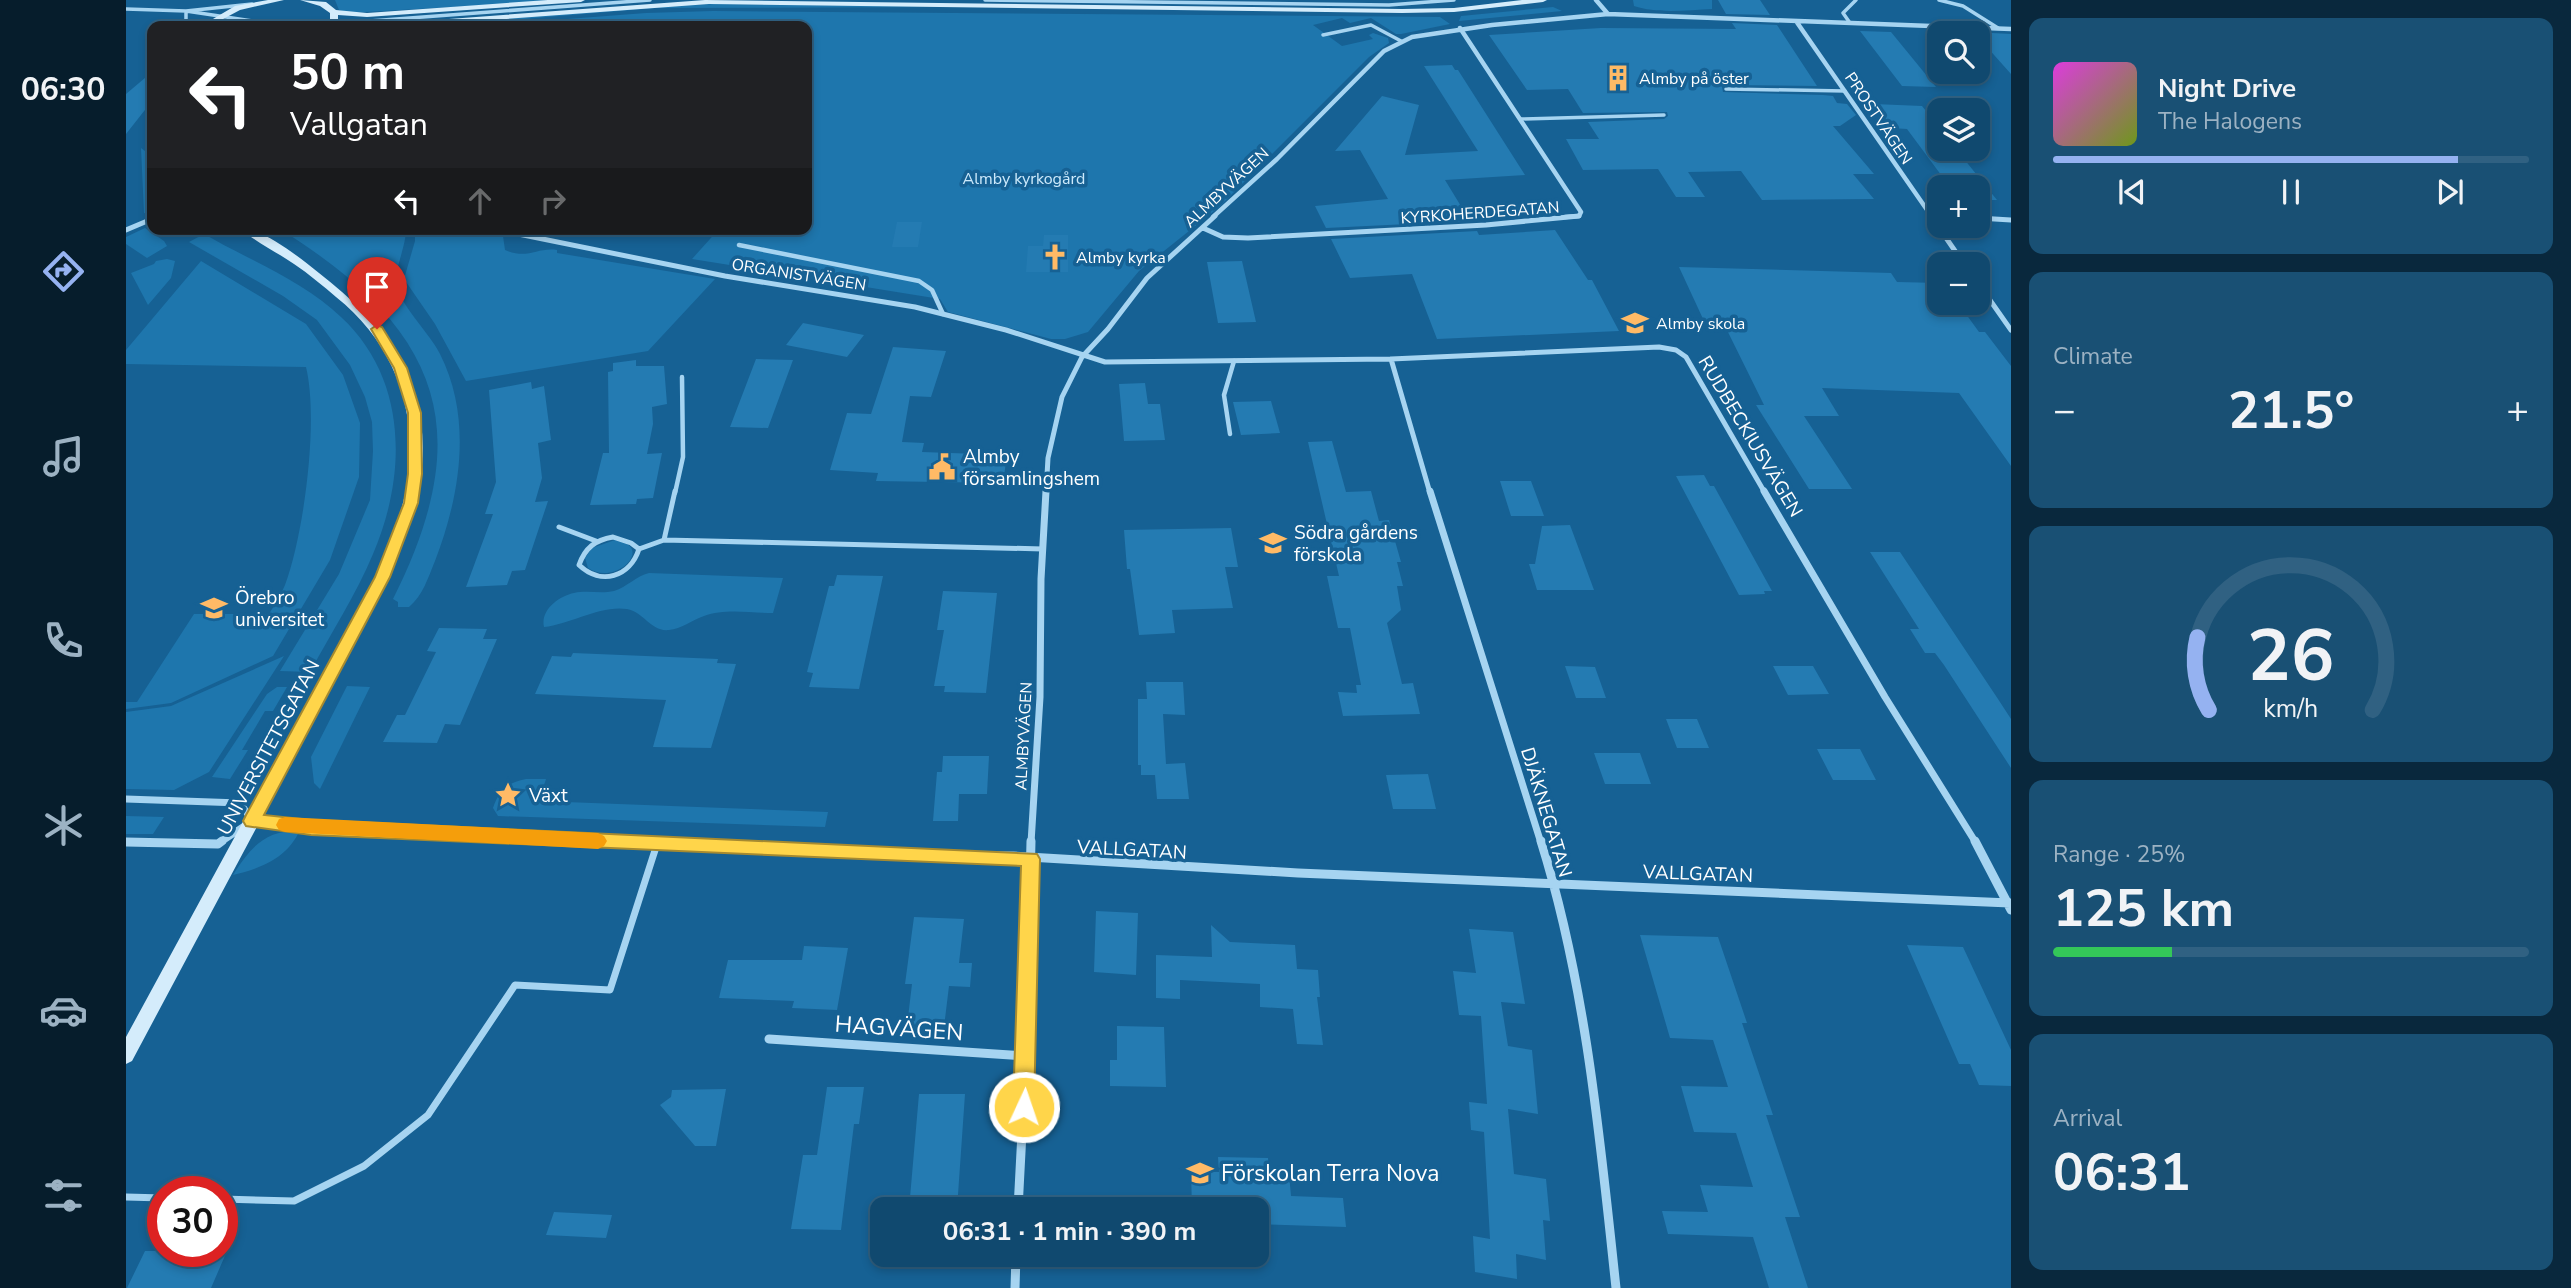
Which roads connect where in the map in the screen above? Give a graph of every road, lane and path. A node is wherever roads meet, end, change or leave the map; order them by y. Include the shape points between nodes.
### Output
1 (280, 0) edge
2 (304, 0) edge
3 (581, 0) edge
4 (650, 0) edge
5 (985, 0) edge
6 (1454, 0) edge
7 (1543, 0) edge
8 (1596, 0) edge
9 (1856, 0) edge
10 (1939, 0) edge
11 (322, 2) edge
12 (255, 4) junction
13 (126, 9) edge
14 (186, 11) junction
15 (334, 12) junction
16 (1608, 14) junction
17 (220, 15) junction
18 (188, 21) edge
19 (212, 21) edge
20 (263, 21) edge
21 (331, 21) edge
22 (380, 21) edge
23 (449, 21) edge
24 (1796, 21) junction
25 (1850, 23) junction
26 (1460, 28) junction
27 (1998, 28) junction
28 (2011, 29) edge
29 (1323, 35) dead end
30 (1401, 41) junction
31 (1726, 89) dead end
32 (1845, 91) junction
33 (1664, 115) dead end
34 (1521, 119) junction
35 (1927, 210) edge
36 (1990, 219) edge
37 (2011, 220) edge
38 (147, 221) edge
39 (1203, 228) junction
40 (126, 230) edge
41 (255, 235) edge
42 (522, 235) edge
43 (739, 245) dead end
44 (1990, 300) edge
45 (943, 314) junction
46 (2011, 330) edge
47 (1082, 357) junction
48 (1391, 359) junction
49 (1234, 361) junction
50 (682, 377) dead end
51 (1230, 433) dead end
52 (559, 527) dead end
53 (664, 540) junction
54 (596, 541) junction
55 (639, 549) junction
56 (1043, 549) junction
57 (126, 799) edge
58 (252, 821) junction
59 (126, 842) edge
60 (657, 844) junction
61 (1030, 859) junction
62 (1553, 883) junction
63 (2010, 905) edge
64 (769, 1039) dead end
65 (126, 1055) edge
66 (1026, 1056) junction
67 (126, 1197) edge
68 (1019, 1197) edge
69 (147, 1198) edge
70 (238, 1199) edge
71 (1016, 1267) edge
72 (1015, 1288) edge
73 (1616, 1288) edge

1 - 12 main road
2 - 11 main road
3 - 15 main road via 367,16
4 - 22 lane
5 - 6 lane via 1389,5
7 - 23 main road via 1402,11 709,2
8 - 16 street
9 - 25 lane via 1843,13
10 - 27 lane via 1953,1
11 - 15 main road
12 - 14 lane
12 - 17 main road
13 - 14 lane
14 - 17 lane
14 - 18 lane
15 - 21 main road
16 - 24 street, ALMBYVÄGEN
16 - 26 street, ALMBYVÄGEN
17 - 19 main road
17 - 20 lane
24 - 25 street, ALMBYVÄGEN
24 - 32 street, PROSTVÄGEN
25 - 27 street, ALMBYVÄGEN
26 - 30 street, ALMBYVÄGEN
26 - 34 street, KYRKOHERDEGATAN
27 - 28 street, ALMBYVÄGEN
29 - 30 lane via 1371,25
30 - 39 street, ALMBYVÄGEN via 1365,68
31 - 32 lane
32 - 35 street, PROSTVÄGEN
33 - 34 lane
34 - 39 street, KYRKOHERDEGATAN via 1572,196 1579,216 1272,238 1223,237
36 - 37 street
38 - 40 street
39 - 47 street, ALMBYVÄGEN via 1161,262
41 - 58 main road, UNIVERSITETSGATAN via 322,279 377,329 409,389 417,440 411,503 398,542
42 - 45 street, ORGANISTVÄGEN
43 - 45 lane via 919,281 932,290
44 - 46 street
45 - 47 street, ORGANISTVÄGEN
47 - 49 street, RUDBECKIUSVÄGEN via 1105,362
47 - 56 street, ALMBYVÄGEN via 1062,397 1054,427
48 - 49 street, RUDBECKIUSVÄGEN
48 - 62 street, DJÄKNEGATAN
48 - 63 street, RUDBECKIUSVÄGEN via 1659,347 1686,357
49 - 51 lane via 1224,395
50 - 53 lane via 683,457
52 - 54 lane
53 - 55 lane
53 - 56 lane
54 - 55 lane via 618,537 631,540
54 - 55 lane via 582,552 579,565 597,578 628,569
56 - 61 street, ALMBYVÄGEN
57 - 58 street via 240,803
58 - 59 street via 218,844
58 - 60 street, VALLGATAN via 311,828
58 - 65 main road, UNIVERSITETSGATAN
60 - 61 street, VALLGATAN
60 - 70 lane via 610,990 515,985 428,1115 365,1166 294,1201
61 - 62 street, VALLGATAN
61 - 66 street
62 - 63 street, VALLGATAN
62 - 73 street, DJÄKNEGATAN via 1588,1049
64 - 66 street, HAGVÄGEN
66 - 68 street
67 - 69 lane
71 - 72 street

